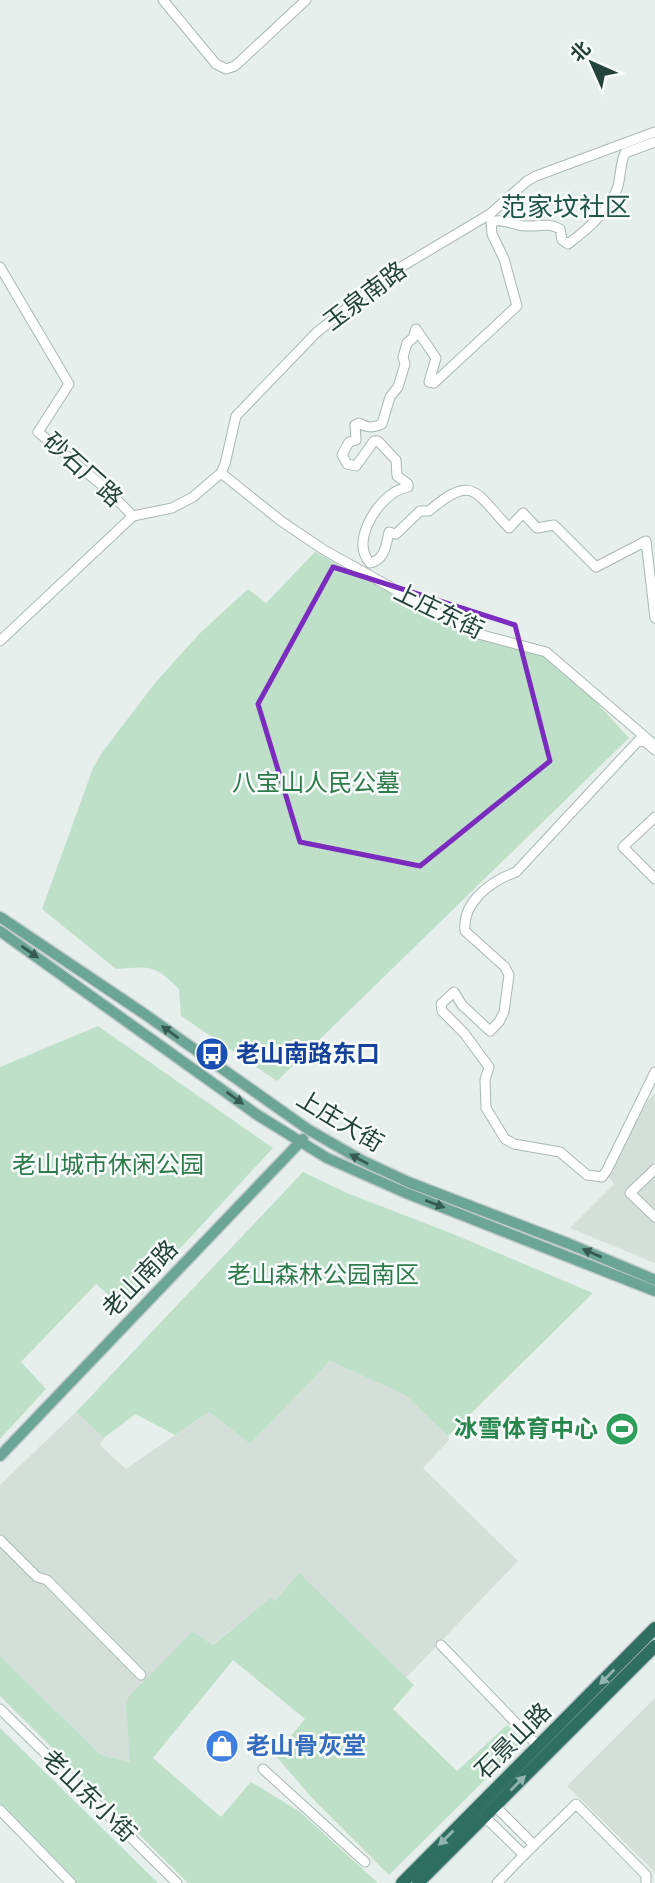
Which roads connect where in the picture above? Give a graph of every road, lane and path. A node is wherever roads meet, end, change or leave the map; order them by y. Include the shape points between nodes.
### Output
1 (163, 0) edge
2 (306, 0) edge
3 (655, 132) edge
4 (655, 142) edge
5 (0, 267) edge
6 (221, 473) junction
7 (133, 516) junction
8 (655, 618) edge
9 (0, 641) edge
10 (655, 748) edge
11 (655, 817) edge
12 (655, 879) edge
13 (0, 917) edge
14 (0, 931) edge
15 (655, 1072) edge
16 (309, 1130) junction
17 (301, 1143) junction
18 (655, 1168) edge
19 (655, 1217) edge
20 (655, 1280) edge
21 (655, 1291) edge
22 (0, 1456) edge
23 (0, 1539) edge
24 (655, 1628) edge
25 (441, 1645) dead end
26 (655, 1646) edge
27 (141, 1675) dead end
28 (0, 1709) edge
29 (538, 1746) junction
30 (263, 1769) dead end
31 (495, 1806) junction
32 (0, 1810) edge
33 (485, 1817) junction
34 (534, 1845) junction
35 (524, 1855) junction
36 (365, 1862) dead end
37 (410, 1882) edge
38 (71, 1883) edge
39 (177, 1883) edge
40 (496, 1883) edge
41 (646, 1883) edge

1 - 2 street via 216,64 226,69 235,66
3 - 6 street, 玉泉南路 via 536,176 476,224 391,273 316,333 236,416
4 - 8 street via 625,153 611,202 568,244 560,229 550,224 491,222 517,306 434,383 429,382 429,375 436,358 416,329 407,343 398,387 382,424 355,425 356,440 349,442 342,455 347,464 356,466 378,441 396,460 397,476 408,484 392,493 364,532 363,550 370,563 386,551 389,533 396,534 421,511 429,511 449,494 465,488 474,490 509,528 523,513 537,528 554,525 596,567 646,541
5 - 7 street, 砂石厂路 via 69,384 38,432
6 - 7 street via 172,508
6 - 10 street, 上庄东街 via 324,550 471,632 547,652
7 - 9 street, 砂石厂路
10 - 15 street via 639,740 516,872 493,882 467,911 465,931 509,975 504,1012 495,1028 490,1031 454,992 441,1004 489,1067 486,1108 505,1139 560,1152 587,1175 602,1177 607,1170
11 - 12 street via 623,847
16 -> 13 main road, 上庄大街
14 -> 17 main road, 上庄大街
16 - 17 main road, 老山南路
20 -> 16 main road, 上庄大街 via 396,1177
17 -> 21 main road, 上庄大街 via 406,1193
17 - 22 main road, 老山南路
18 - 19 street via 631,1193
23 - 27 street
24 -> 29 highway, 石景山路
25 - 29 street
31 -> 26 highway, 石景山路
28 - 39 street, 老山东小街
29 -> 37 highway, 石景山路
30 - 36 street
31 - 33 highway, 石景山路
31 - 34 street
32 - 38 street
33 - 35 street
33 - 37 highway, 石景山路
34 - 35 street
34 - 41 street via 576,1804 646,1875
35 - 40 street

